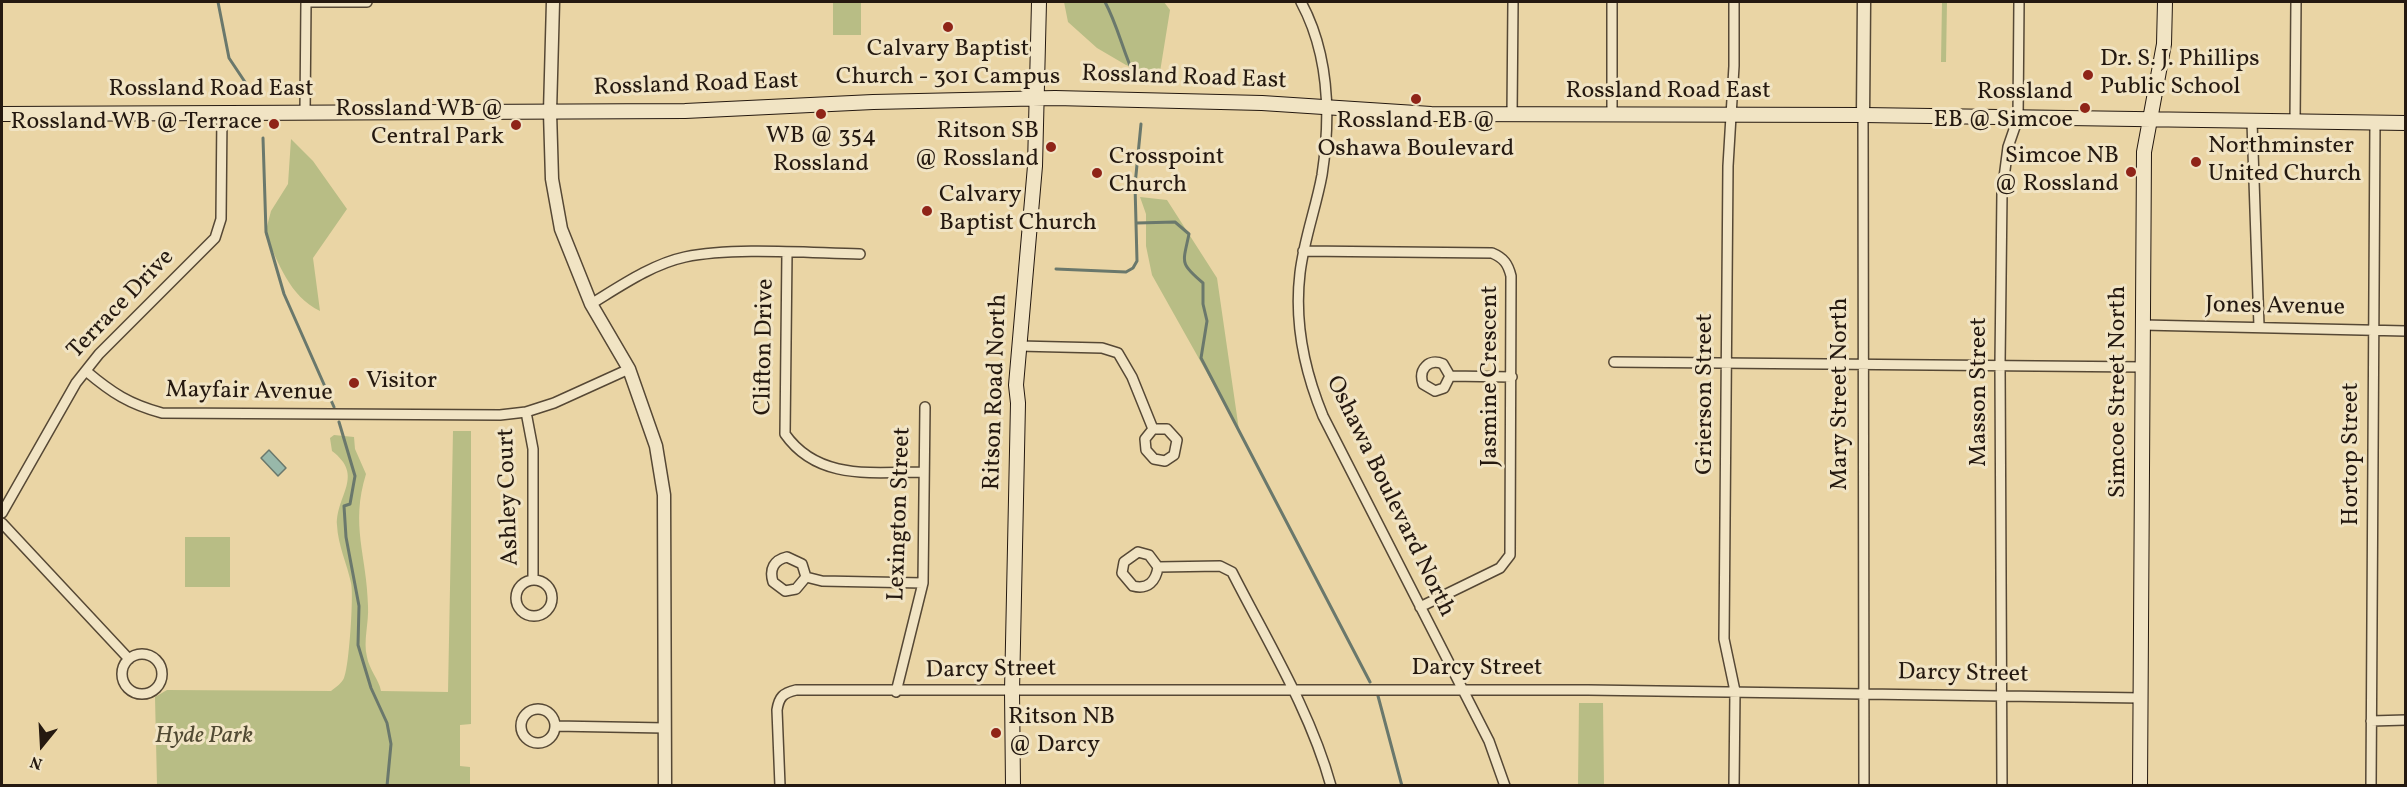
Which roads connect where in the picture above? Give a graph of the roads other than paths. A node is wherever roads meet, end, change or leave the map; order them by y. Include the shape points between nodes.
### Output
1 (306, 2) edge
2 (367, 2) edge
3 (553, 2) edge
4 (1039, 2) edge
5 (1301, 2) edge
6 (1513, 2) edge
7 (1612, 2) edge
8 (1734, 2) edge
9 (1864, 2) edge
10 (2019, 2) edge
11 (2165, 2) edge
12 (2296, 2) edge
13 (1038, 98) junction
14 (1325, 107) junction
15 (550, 112) junction
16 (222, 113) junction
17 (305, 113) junction
18 (2, 114) edge
19 (1512, 115) junction
20 (1732, 115) junction
21 (1863, 115) junction
22 (1612, 116) junction
23 (2018, 118) junction
24 (2148, 119) junction
25 (2252, 122) junction
26 (2295, 122) junction
27 (2374, 122) junction
28 (2406, 123) edge
29 (1303, 251) junction
30 (787, 252) junction
31 (860, 254) dead end
32 (591, 304) junction
33 (2143, 325) junction
34 (2259, 326) junction
35 (2373, 329) junction
36 (2406, 331) edge
37 (1019, 346) junction
38 (1614, 362) dead end
39 (1726, 364) junction
40 (2000, 364) junction
41 (1862, 365) junction
42 (2143, 367) junction
43 (629, 369) junction
44 (86, 371) junction
45 (1450, 376) dead end
46 (1512, 377) junction
47 (925, 407) dead end
48 (526, 412) junction
49 (1153, 429) dead end
50 (924, 472) junction
51 (2, 513) edge
52 (2, 523) edge
53 (1158, 567) dead end
54 (806, 577) dead end
55 (533, 579) junction
56 (923, 583) junction
57 (1420, 607) junction
58 (129, 659) junction
59 (1290, 688) junction
60 (1463, 690) junction
61 (1012, 691) junction
62 (1735, 691) junction
63 (896, 692) junction
64 (1865, 693) junction
65 (2002, 694) junction
66 (2142, 698) junction
67 (2406, 720) edge
68 (2371, 721) junction
69 (555, 726) dead end
70 (665, 728) junction
71 (665, 786) edge
72 (780, 786) edge
73 (1013, 786) edge
74 (1331, 786) edge
75 (1505, 786) edge
76 (1734, 786) edge
77 (1864, 786) edge
78 (2002, 786) edge
79 (2140, 786) edge
80 (2371, 786) edge

1 - 2 street
1 - 17 street
3 - 15 street
4 - 13 main road, Ritson Road North
5 - 14 street, Oshawa Boulevard North via 1321,50
6 - 19 street
7 - 22 street
8 - 20 street, Grierson Street
9 - 21 street, Mary Street North
10 - 23 street, Masson Street
11 - 24 main road, Simcoe Street North via 2164,44
12 - 26 street
13 - 14 main road, Rossland Road East via 1198,100
13 - 15 main road, Rossland Road East
13 - 37 main road, Ritson Road North
14 - 19 main road, Rossland Road East
14 - 29 street, Oshawa Boulevard North via 1322,175
15 - 17 main road, Rossland Road East
15 - 32 street via 552,179 561,229
16 - 17 main road, Rossland Road East
16 - 18 main road, Rossland Road East
16 - 44 street, Terrace Drive via 221,219 214,238
19 - 22 main road, Rossland Road East
20 - 21 main road, Rossland Road East
20 - 22 main road, Rossland Road East
20 - 39 street, Grierson Street
21 - 23 main road, Rossland Road East
21 - 41 street, Mary Street North
23 - 24 main road, Rossland Road East
23 - 40 street, Masson Street via 2010,138 2003,183
24 - 25 main road, Rossland Road East
24 - 33 main road, Simcoe Street North via 2144,152
25 - 26 main road, Rossland Road East
25 - 34 street
26 - 27 main road, Rossland Road East
27 - 28 main road, Rossland Road East
27 - 35 street, Hortop Street
29 - 46 street, Jasmine Crescent via 1481,252 1502,257 1512,276
29 - 57 street, Oshawa Boulevard North via 1298,305 1309,383
30 - 31 street
30 - 32 street via 684,257 627,282
30 - 50 street, Clifton Drive via 785,434 797,451 840,471
32 - 43 street
33 - 34 street, Jones Avenue
33 - 42 main road, Simcoe Street North
34 - 35 street, Jones Avenue
35 - 36 street, Jones Avenue
35 - 68 street, Hortop Street
37 - 49 street via 1102,348 1118,353
37 - 61 main road, Ritson Road North
38 - 39 street
39 - 41 street
39 - 62 street, Grierson Street via 1724,639
40 - 41 street
40 - 42 street
40 - 65 street, Masson Street
41 - 64 street, Mary Street North
42 - 66 main road, Simcoe Street North
43 - 48 street, Mayfair Avenue
43 - 70 street via 656,446 664,495
44 - 48 street, Mayfair Avenue via 135,405 162,413 414,417
44 - 51 street, Terrace Drive
45 - 46 street
46 - 57 street, Jasmine Crescent via 1510,555 1500,568
47 - 50 street, Lexington Street
48 - 55 street, Ashley Court via 533,448
50 - 56 street, Lexington Street
52 - 58 street
53 - 59 street via 1220,566 1232,572
54 - 56 street
55 - 55 street, Ashley Court via 519,588 516,601 524,613 536,616 550,606 551,592 543,582
56 - 63 street, Lexington Street
57 - 60 street, Oshawa Boulevard North
58 - 58 street via 123,678 130,690 142,694 157,688 162,674 160,665 141,655
59 - 60 street, Darcy Street
59 - 61 street, Darcy Street
59 - 74 street via 1322,754
60 - 62 street, Darcy Street
60 - 75 street, Oshawa Boulevard North via 1489,741
61 - 63 street, Darcy Street
61 - 73 main road, Ritson Road North
62 - 64 street, Darcy Street
62 - 76 street, Grierson Street
63 - 72 street, Darcy Street via 786,692 779,699
64 - 65 street, Darcy Street
64 - 77 street, Mary Street North
65 - 66 street, Darcy Street
65 - 78 street, Masson Street
66 - 79 main road, Simcoe Street North
67 - 68 street
68 - 80 street, Hortop Street
69 - 70 street
70 - 71 street

